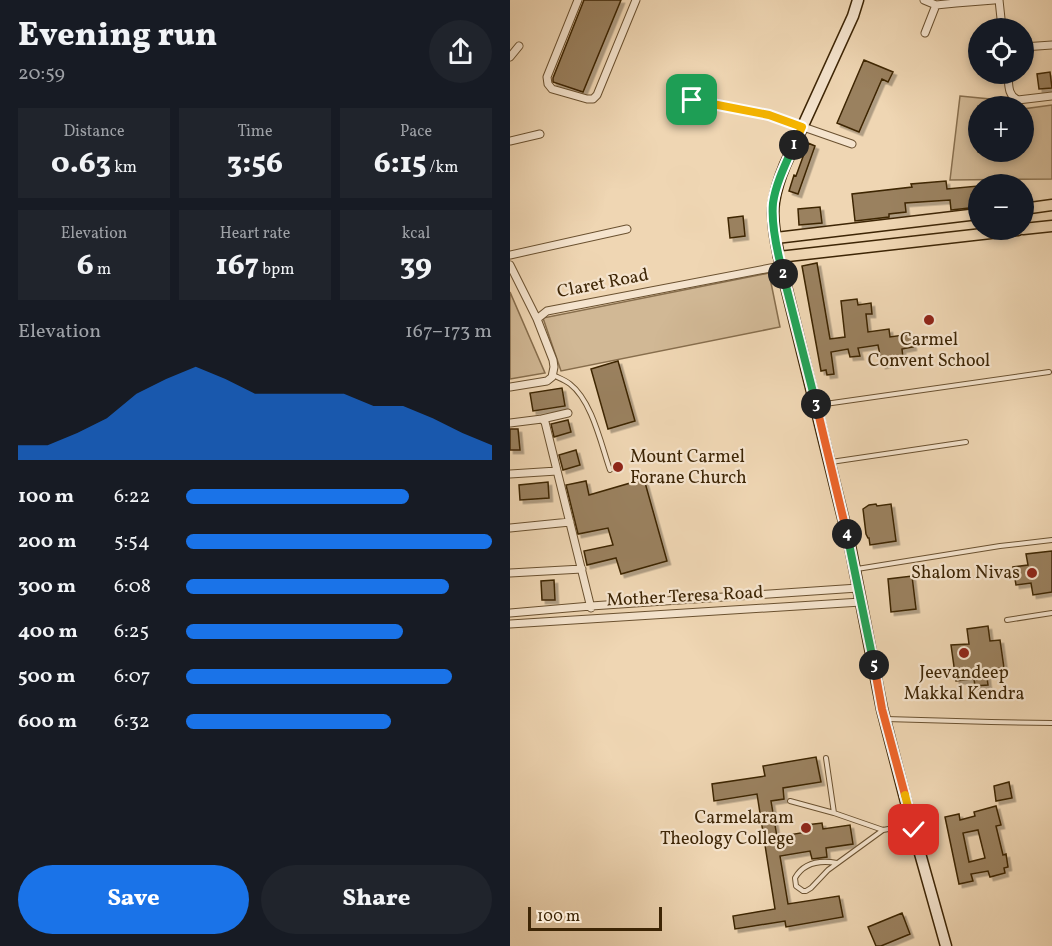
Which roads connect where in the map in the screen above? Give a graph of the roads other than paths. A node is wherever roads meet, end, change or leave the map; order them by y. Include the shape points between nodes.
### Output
1 (578, 0) edge
2 (636, 0) edge
3 (858, 0) edge
4 (924, 0) edge
5 (997, 0) edge
6 (957, 2) edge
7 (936, 5) junction
8 (1000, 18) edge
9 (925, 33) dead end
10 (1052, 45) edge
11 (519, 46) dead end
12 (1034, 46) edge
13 (510, 57) edge
14 (1009, 84) edge
15 (1052, 96) edge
16 (692, 100) dead end
17 (802, 127) junction
18 (540, 134) dead end
19 (510, 141) edge
20 (852, 144) dead end
21 (1052, 205) edge
22 (1034, 207) edge
23 (968, 215) edge
24 (1052, 226) edge
25 (1034, 228) edge
26 (627, 229) dead end
27 (968, 237) edge
28 (776, 238) junction
29 (510, 255) edge
30 (780, 261) junction
31 (510, 265) edge
32 (537, 319) junction
33 (1049, 372) dead end
34 (553, 375) junction
35 (510, 387) edge
36 (816, 406) junction
37 (568, 413) dead end
38 (542, 419) junction
39 (510, 423) edge
40 (966, 442) dead end
41 (830, 462) junction
42 (610, 470) dead end
43 (557, 471) junction
44 (510, 474) edge
45 (570, 522) junction
46 (510, 528) edge
47 (1052, 540) edge
48 (582, 569) junction
49 (855, 570) junction
50 (510, 573) edge
51 (858, 588) junction
52 (861, 602) junction
53 (591, 606) junction
54 (510, 613) edge
55 (1052, 613) edge
56 (593, 618) junction
57 (1007, 620) dead end
58 (510, 624) edge
59 (885, 719) junction
60 (1052, 723) edge
61 (826, 758) dead end
62 (790, 801) dead end
63 (834, 813) junction
64 (912, 825) junction
65 (883, 830) junction
66 (837, 863) junction
67 (946, 946) edge

1 - 2 street via 547,77 552,89 592,99
3 - 17 main road
4 - 7 street
5 - 6 street
5 - 8 street
6 - 7 street
7 - 9 street
10 - 12 street
11 - 13 street
14 - 15 street via 1010,94 1018,100
16 - 17 street via 769,115
17 - 20 street
17 - 28 main road via 773,204
18 - 19 street
21 - 22 main road
23 - 28 main road
24 - 25 main road
26 - 29 street
27 - 30 main road
28 - 30 main road
30 - 32 street, Claret Road via 547,311
30 - 36 main road
31 - 32 street
32 - 34 street via 553,360
33 - 36 lane
34 - 35 street via 547,381
34 - 42 lane via 569,383 588,404
36 - 41 main road
37 - 38 street
38 - 39 street
38 - 43 street
40 - 41 lane
41 - 49 main road
43 - 44 street
43 - 45 street
45 - 46 street
45 - 48 street
47 - 49 lane
48 - 50 street
48 - 53 street
49 - 51 main road
51 - 52 main road
51 - 53 street, Mother Teresa Road
52 - 56 street, Mother Teresa Road
52 - 59 main road
53 - 54 street, Mother Teresa Road
53 - 56 street
55 - 57 lane
56 - 58 street, Mother Teresa Road
59 - 60 lane
59 - 64 main road
61 - 63 lane
62 - 63 lane
63 - 65 lane
64 - 65 lane
64 - 67 main road
65 - 66 lane
66 - 66 lane via 806,891 796,886 800,869 826,861

